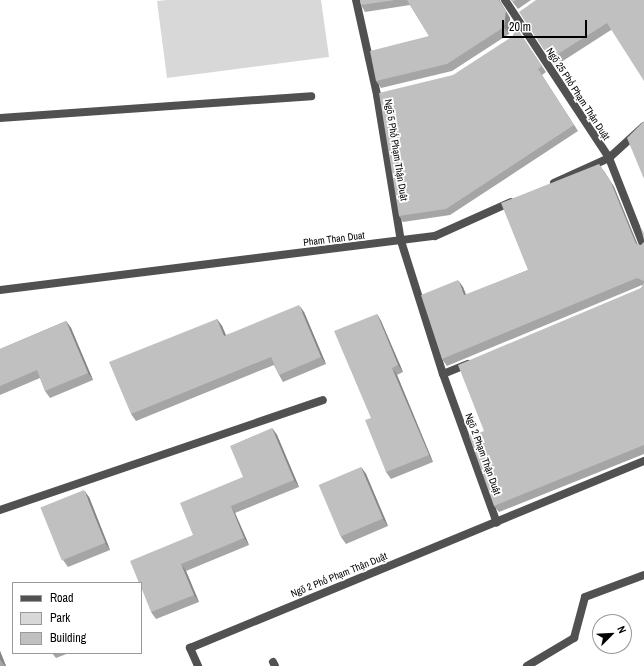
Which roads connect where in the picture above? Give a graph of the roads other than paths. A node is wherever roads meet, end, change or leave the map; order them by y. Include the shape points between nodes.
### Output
1 (356, 0) edge
2 (505, 0) edge
3 (519, 15) junction
4 (515, 31) edge
5 (311, 96) dead end
6 (0, 118) edge
7 (644, 126) edge
8 (609, 158) junction
9 (544, 187) edge
10 (522, 197) edge
11 (401, 241) junction
12 (644, 247) edge
13 (0, 290) edge
14 (479, 360) edge
15 (443, 374) junction
16 (323, 400) dead end
17 (644, 462) edge
18 (0, 510) edge
19 (498, 523) junction
20 (644, 575) edge
21 (198, 666) edge
22 (527, 666) edge

1 - 11 street, Ngõ 5 Phố Phạm Thận Duật via 381,94
2 - 3 street, Ngõ 25 Phố Phạm Thận Duật
3 - 4 street
3 - 8 street, Ngõ 25 Phố Phạm Thận Duật
5 - 6 street
7 - 8 street
8 - 9 street
8 - 12 street, Ngõ 25 Phố Phạm Thận Duật
10 - 11 street, Pham Than Duat via 435,236
11 - 13 street, Pham Than Duat
11 - 15 street, Ngõ 2 Phạm Thận Duật
14 - 15 street
15 - 19 street, Ngõ 2 Phạm Thận Duật
16 - 18 street
17 - 19 street
19 - 21 street, Ngõ 2 Phố Phạm Thận Duật via 325,591 190,648
20 - 22 street via 585,597 574,638

